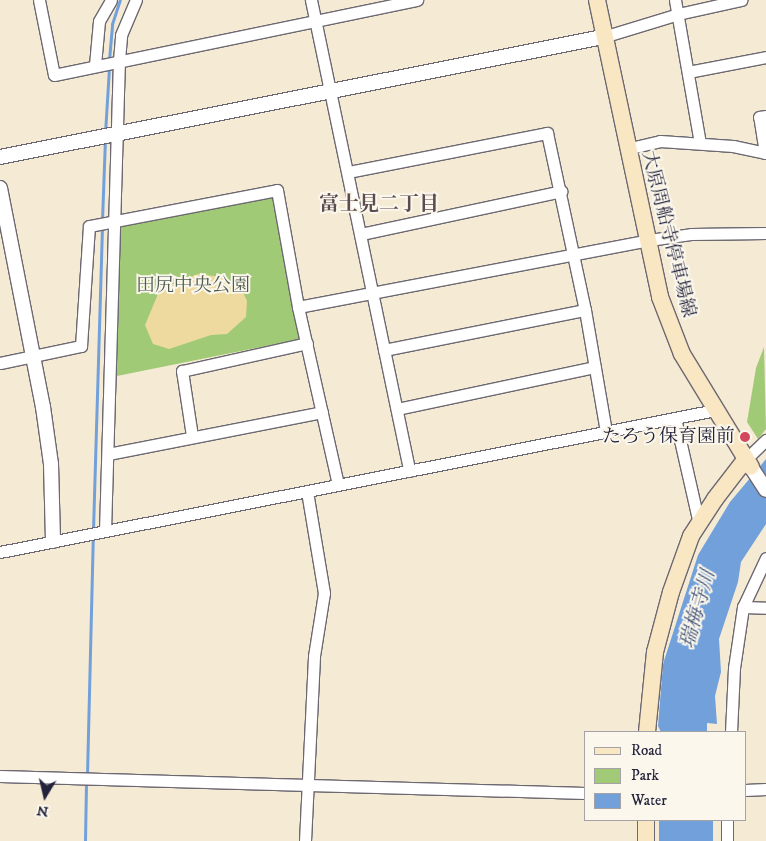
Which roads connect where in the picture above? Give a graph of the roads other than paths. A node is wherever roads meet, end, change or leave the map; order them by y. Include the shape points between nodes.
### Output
1 (39, 0) edge
2 (136, 0) edge
3 (311, 0) edge
4 (417, 0) edge
5 (596, 0) edge
6 (675, 0) edge
7 (741, 0) edge
8 (109, 1) edge
9 (678, 14) junction
10 (315, 21) junction
11 (603, 37) junction
12 (766, 57) edge
13 (119, 60) junction
14 (95, 65) junction
15 (688, 72) junction
16 (329, 90) junction
17 (766, 116) edge
18 (117, 134) junction
19 (700, 143) junction
20 (626, 148) junction
21 (766, 153) edge
22 (0, 157) edge
23 (348, 172) junction
24 (0, 188) edge
25 (561, 191) junction
26 (115, 220) junction
27 (766, 233) edge
28 (361, 234) junction
29 (649, 240) junction
30 (573, 253) junction
31 (371, 292) junction
32 (298, 307) junction
33 (585, 310) junction
34 (306, 343) junction
35 (384, 350) junction
36 (33, 356) junction
37 (0, 364) edge
38 (595, 367) junction
39 (397, 408) junction
40 (715, 410) junction
41 (322, 412) junction
42 (675, 418) junction
43 (606, 432) junction
44 (192, 436) junction
45 (766, 440) edge
46 (108, 454) junction
47 (748, 464) junction
48 (409, 471) junction
49 (338, 485) junction
50 (766, 490) edge
51 (307, 491) junction
52 (699, 524) junction
53 (105, 531) junction
54 (53, 541) junction
55 (0, 552) edge
56 (766, 558) edge
57 (744, 607) junction
58 (766, 608) edge
59 (647, 731) edge
60 (731, 731) edge
61 (0, 776) edge
62 (308, 787) junction
63 (766, 788) edge
64 (746, 790) edge
65 (584, 792) edge
66 (646, 821) edge
67 (727, 821) edge
68 (306, 841) edge
69 (646, 841) edge
70 (727, 841) edge

1 - 14 street via 54,75
2 - 13 street via 121,35
3 - 10 street
4 - 10 street
5 - 11 main road, 大原周船寺停車場線
6 - 9 street
7 - 9 street
8 - 14 street via 99,21
9 - 11 street
9 - 15 street
10 - 13 street
10 - 16 street
11 - 16 street
11 - 20 main road, 大原周船寺停車場線
12 - 15 street
13 - 14 street
13 - 18 street
15 - 19 street
16 - 18 street
16 - 23 street
17 - 21 street via 759,117
18 - 22 street
18 - 26 street
19 - 20 street via 660,141
19 - 21 street
20 - 29 main road, 大原周船寺停車場線
23 - 25 street via 547,133
23 - 28 street
24 - 36 street
25 - 28 street
25 - 30 street
26 - 32 street via 277,190
26 - 36 street via 89,226 81,346
26 - 46 street
27 - 29 street via 717,233
28 - 31 street
29 - 30 street
29 - 40 main road, 大原周船寺停車場線 via 660,298 671,328
30 - 31 street
30 - 33 street
31 - 32 street
31 - 35 street
32 - 34 street
33 - 35 street
33 - 38 street
34 - 41 street
34 - 44 street via 182,371
35 - 39 street
36 - 37 street
36 - 54 street via 51,464
38 - 39 street
38 - 43 street
39 - 48 street
40 - 42 street
40 - 47 main road, 大原周船寺停車場線
41 - 44 street
41 - 49 street
42 - 43 street
42 - 52 street
43 - 48 street
44 - 46 street
45 - 47 street
46 - 53 street
47 - 50 street
47 - 52 main road
48 - 49 street
49 - 51 street
51 - 53 street
51 - 62 street via 324,593 314,656
52 - 59 main road via 671,592 661,627
53 - 54 street
54 - 55 street
56 - 57 street
57 - 58 street
57 - 60 street via 734,668
61 - 62 street
62 - 65 street
62 - 68 street
63 - 64 street
66 - 69 main road
67 - 70 street

